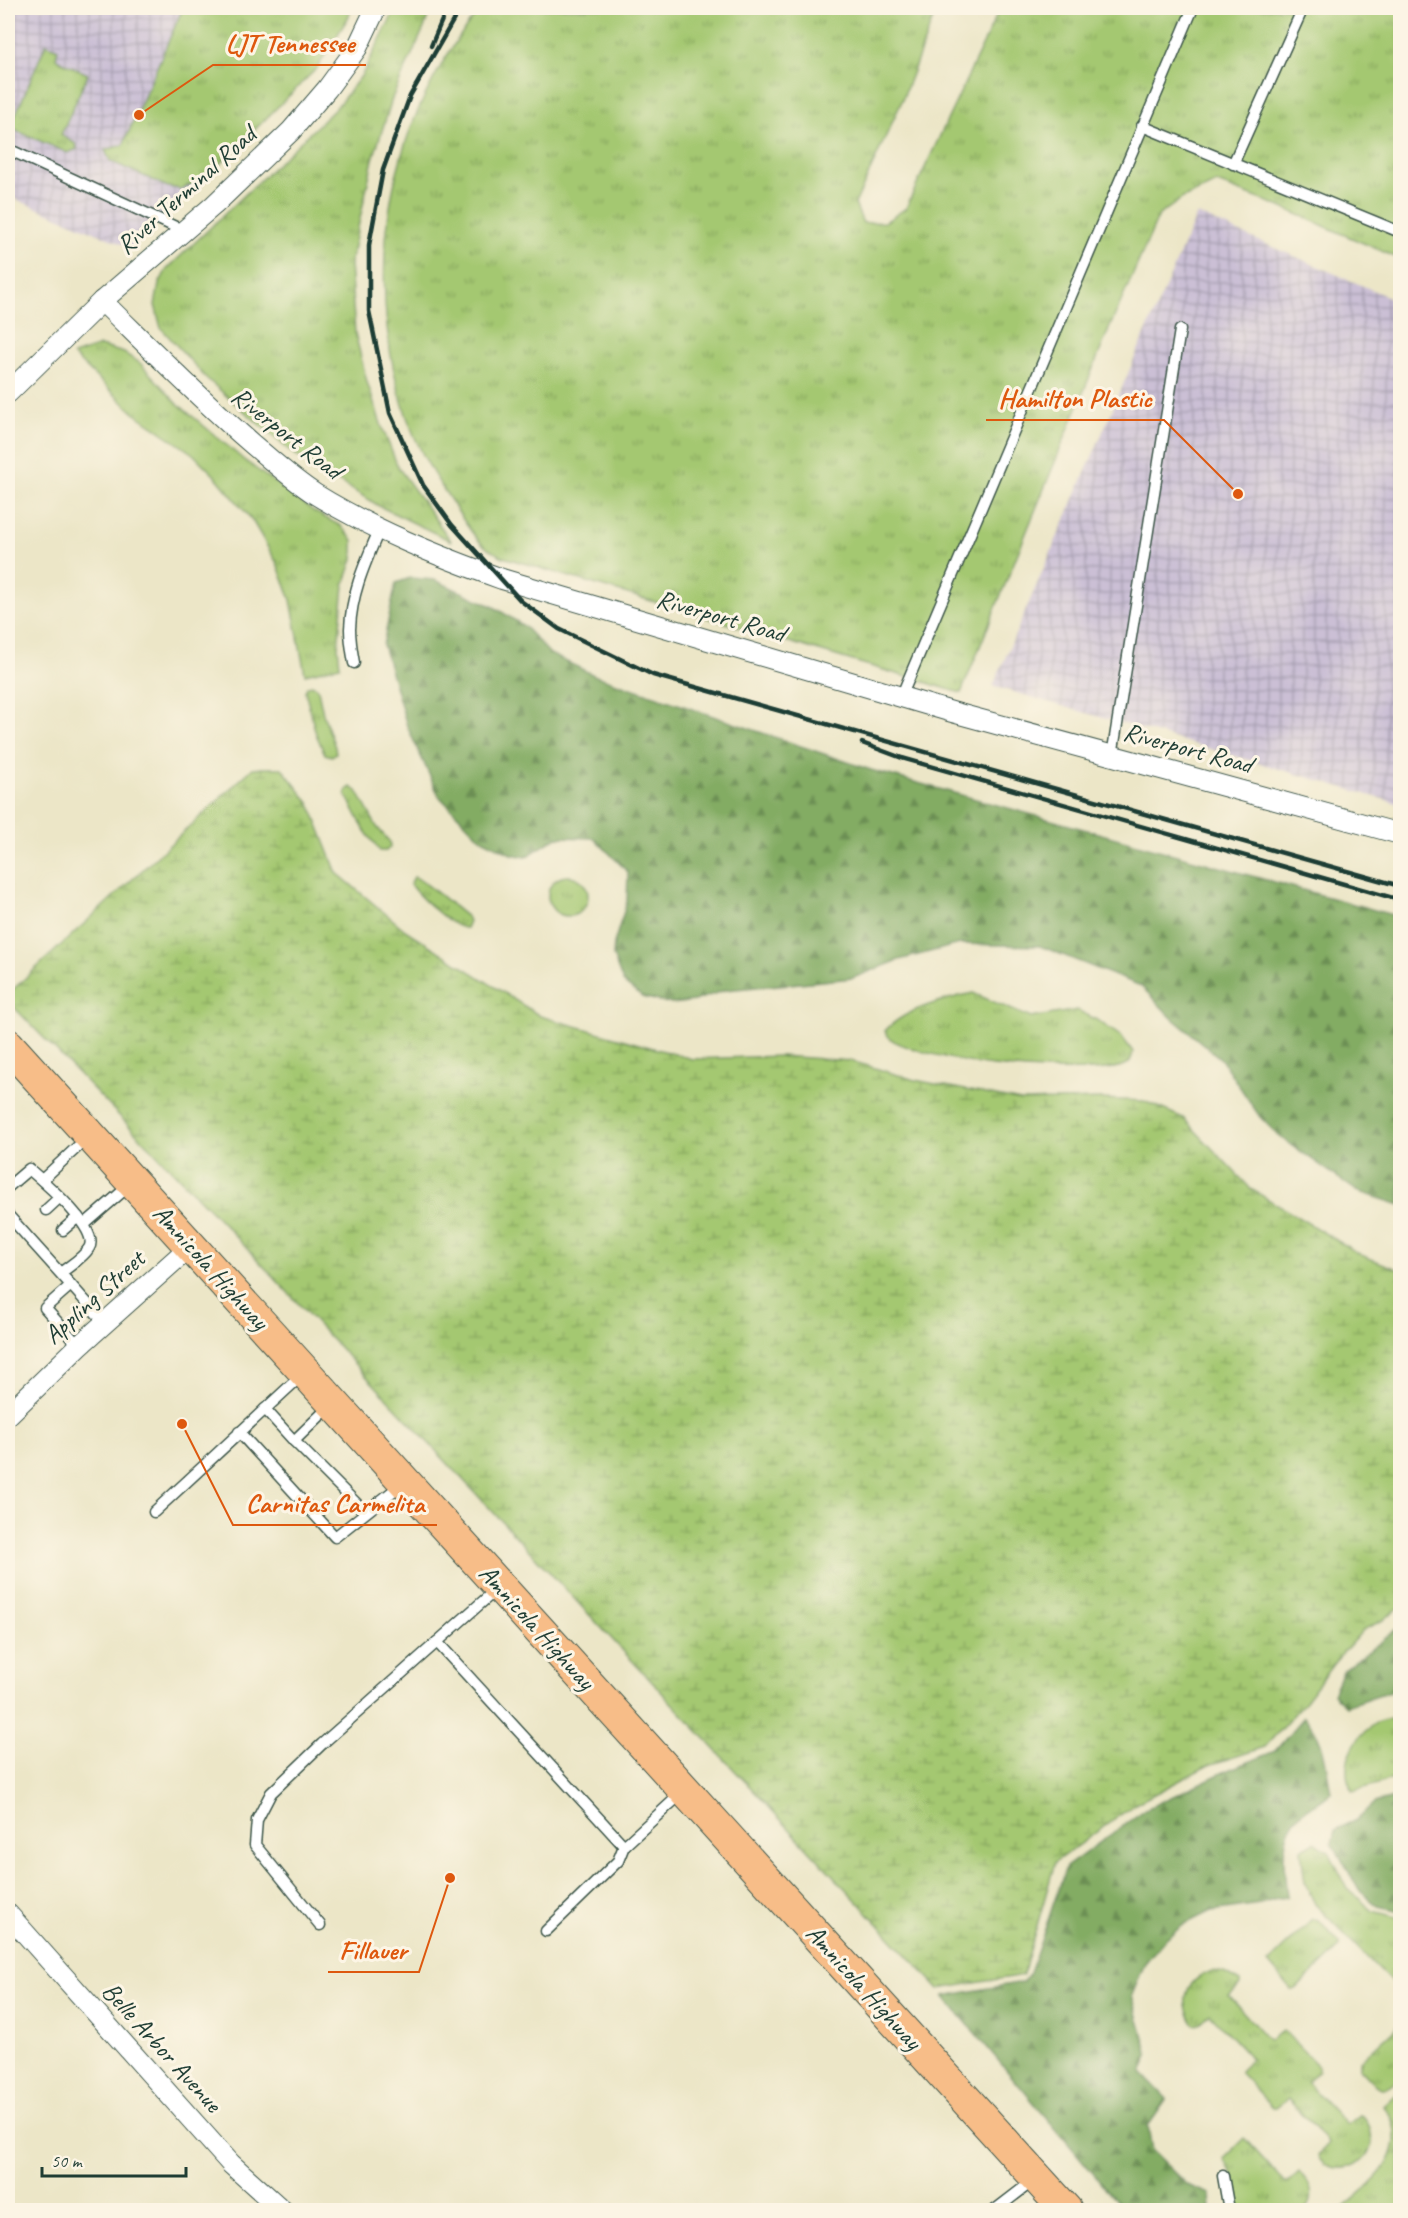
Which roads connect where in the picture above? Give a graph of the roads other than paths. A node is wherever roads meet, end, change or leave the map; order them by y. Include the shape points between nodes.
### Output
1 (376, 8) edge
2 (1193, 8) edge
3 (1303, 8) edge
4 (1142, 126) junction
5 (8, 149) edge
6 (1233, 164) junction
7 (184, 231) junction
8 (1401, 232) edge
9 (102, 301) junction
10 (1180, 330) dead end
11 (8, 393) edge
12 (380, 528) junction
13 (354, 663) dead end
14 (901, 697) junction
15 (1112, 756) junction
16 (1401, 834) edge
17 (8, 1045) edge
18 (91, 1135) junction
19 (42, 1180) junction
20 (133, 1182) junction
21 (8, 1187) edge
22 (59, 1198) junction
23 (46, 1210) dead end
24 (8, 1215) edge
25 (82, 1221) junction
26 (31, 1222) dead end
27 (63, 1230) dead end
28 (22, 1231) junction
29 (48, 1243) dead end
30 (192, 1245) junction
31 (39, 1251) junction
32 (61, 1273) junction
33 (71, 1285) junction
34 (105, 1323) junction
35 (79, 1346) junction
36 (305, 1371) junction
37 (333, 1404) junction
38 (265, 1409) junction
39 (8, 1415) edge
40 (239, 1432) junction
41 (294, 1441) junction
42 (406, 1482) junction
43 (154, 1512) dead end
44 (365, 1512) junction
45 (500, 1586) junction
46 (437, 1642) junction
47 (685, 1790) junction
48 (624, 1846) junction
49 (9, 1917) edge
50 (320, 1925) dead end
51 (546, 1931) dead end
52 (1223, 2176) dead end
53 (1036, 2178) junction
54 (278, 2209) edge
55 (995, 2211) edge
56 (1066, 2211) edge
57 (1229, 2211) edge

1 - 7 street, River Terminal Road via 357,48 291,131
2 - 4 lane
3 - 6 lane
4 - 6 lane
4 - 14 lane
5 - 7 lane
6 - 8 lane
7 - 9 street, River Terminal Road
9 - 11 street, River Terminal Road
9 - 12 street, Riverport Road via 264,454 314,493
10 - 15 lane
12 - 13 lane via 361,571 354,599 350,630
12 - 14 street, Riverport Road via 502,579
14 - 15 street, Riverport Road
15 - 16 street, Riverport Road
17 - 18 main road, Amnicola Highway
18 - 19 lane
18 - 20 main road, Amnicola Highway
19 - 21 lane via 29,1169
19 - 22 lane
20 - 25 lane
20 - 30 main road, Amnicola Highway
22 - 23 lane
22 - 25 lane
24 - 28 lane
25 - 27 lane
25 - 32 lane via 91,1241 89,1248
26 - 28 lane
28 - 31 lane
29 - 31 lane
30 - 34 street, Appling Street
30 - 36 main road, Amnicola Highway
31 - 32 lane
32 - 33 lane
33 - 34 lane
33 - 35 lane via 45,1308
34 - 35 street, Appling Street
35 - 39 street, Appling Street
36 - 37 main road, Amnicola Highway
36 - 38 lane
37 - 41 lane
37 - 42 main road, Amnicola Highway
38 - 40 lane
38 - 41 lane
40 - 43 lane
40 - 44 lane via 335,1537
41 - 44 lane
42 - 44 lane
42 - 45 main road, Amnicola Highway
45 - 46 lane
45 - 47 main road, Amnicola Highway
46 - 48 lane
46 - 50 lane via 271,1793 256,1820 255,1845
47 - 48 lane
47 - 53 main road, Amnicola Highway
48 - 51 lane via 618,1861
49 - 54 street, Belle Arbor Avenue via 231,2164
52 - 57 lane
53 - 55 lane
53 - 56 main road, Amnicola Highway

